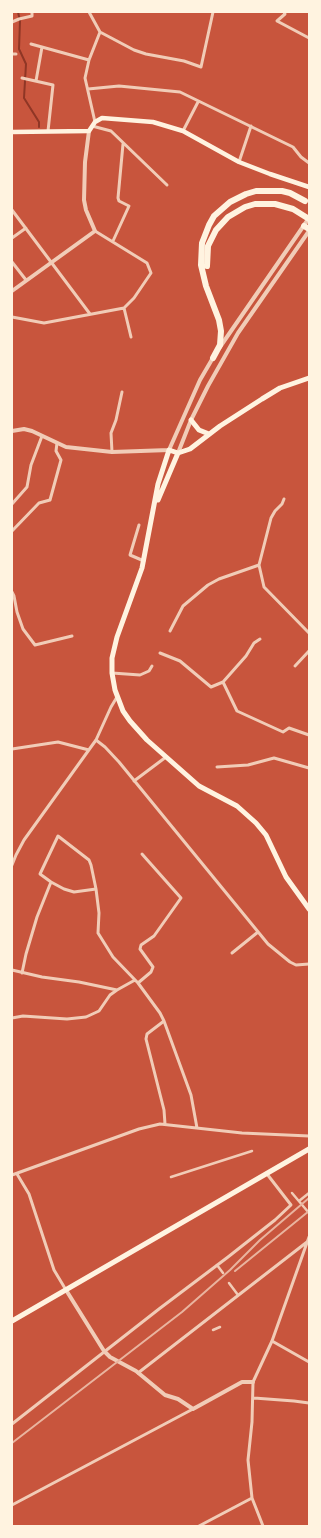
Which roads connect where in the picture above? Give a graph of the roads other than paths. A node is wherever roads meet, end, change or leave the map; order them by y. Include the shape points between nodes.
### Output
1 (32, 12) edge
2 (89, 12) edge
3 (213, 12) edge
4 (284, 12) edge
5 (12, 22) edge
6 (100, 32) junction
7 (309, 38) edge
8 (31, 44) dead end
9 (42, 47) junction
10 (88, 60) junction
11 (22, 78) dead end
12 (36, 81) junction
13 (88, 89) junction
14 (198, 102) junction
15 (92, 126) junction
16 (251, 126) junction
17 (48, 131) junction
18 (183, 131) junction
19 (12, 132) edge
20 (123, 144) junction
21 (239, 162) junction
22 (309, 162) edge
23 (167, 185) dead end
24 (309, 187) edge
25 (305, 201) dead end
26 (12, 210) edge
27 (309, 218) edge
28 (26, 228) junction
29 (307, 228) edge
30 (95, 231) junction
31 (12, 238) edge
32 (113, 241) junction
33 (51, 261) junction
34 (12, 262) edge
35 (207, 266) dead end
36 (26, 280) junction
37 (12, 291) edge
38 (124, 308) junction
39 (90, 314) junction
40 (12, 317) edge
41 (131, 338) dead end
42 (213, 358) junction
43 (309, 378) edge
44 (122, 392) dead end
45 (191, 420) junction
46 (12, 431) edge
47 (209, 434) junction
48 (42, 436) junction
49 (57, 443) junction
50 (169, 450) junction
51 (112, 452) junction
52 (178, 453) junction
53 (284, 499) dead end
54 (12, 504) edge
55 (154, 511) junction
56 (139, 525) dead end
57 (12, 531) edge
58 (144, 561) junction
59 (259, 565) junction
60 (12, 592) edge
61 (170, 631) dead end
62 (309, 633) edge
63 (72, 636) dead end
64 (260, 639) dead end
65 (309, 651) edge
66 (160, 653) dead end
67 (152, 666) dead end
68 (295, 666) dead end
69 (112, 673) junction
70 (223, 682) junction
71 (117, 697) junction
72 (309, 735) edge
73 (96, 740) junction
74 (12, 749) edge
75 (89, 750) junction
76 (166, 757) junction
77 (217, 767) dead end
78 (309, 768) edge
79 (133, 781) junction
80 (142, 854) dead end
81 (12, 866) edge
82 (51, 882) junction
83 (96, 889) junction
84 (309, 909) edge
85 (258, 932) junction
86 (232, 953) dead end
87 (309, 964) edge
88 (12, 970) edge
89 (22, 973) junction
90 (137, 982) junction
91 (117, 990) junction
92 (12, 1018) edge
93 (164, 1021) junction
94 (165, 1124) junction
95 (197, 1128) junction
96 (309, 1136) edge
97 (309, 1149) edge
98 (252, 1151) dead end
99 (17, 1174) junction
100 (267, 1174) junction
101 (12, 1175) edge
102 (171, 1177) dead end
103 (292, 1193) dead end
104 (309, 1193) edge
105 (299, 1201) junction
106 (309, 1212) edge
107 (309, 1237) edge
108 (307, 1242) junction
109 (217, 1265) junction
110 (222, 1273) dead end
111 (229, 1283) dead end
112 (66, 1290) junction
113 (238, 1295) junction
114 (12, 1321) edge
115 (220, 1326) dead end
116 (213, 1330) dead end
117 (272, 1341) junction
118 (104, 1351) junction
119 (309, 1362) edge
120 (138, 1373) junction
121 (253, 1382) junction
122 (254, 1398) junction
123 (309, 1403) edge
124 (193, 1409) junction
125 (12, 1424) edge
126 (252, 1498) junction
127 (12, 1505) edge
128 (200, 1526) edge
129 (262, 1526) edge

1 - 5 street via 32,16
2 - 6 street
3 - 6 street via 201,67 134,50
4 - 7 street via 285,14 277,21
6 - 10 street
8 - 9 street
9 - 10 street
9 - 12 street
10 - 13 street via 85,78
11 - 12 street
12 - 17 street via 53,84
13 - 14 street via 119,86 180,92
13 - 15 street
14 - 16 street
14 - 18 street
15 - 17 main road
15 - 18 main road via 102,118 153,122
15 - 20 street via 110,131
15 - 30 street via 85,162 84,195 86,210
16 - 21 street
16 - 22 street via 293,147
17 - 19 main road
18 - 21 main road
20 - 23 street
20 - 32 street via 118,198 129,206
21 - 24 main road
25 - 42 highway via 282,191 256,191 230,202 209,224 202,243 201,265 221,331 220,345
26 - 28 street
27 - 29 street
27 - 35 highway via 293,209 275,204 245,207 228,216 216,230 208,246
28 - 31 street
28 - 33 street
29 - 42 street via 244,310
29 - 45 street via 238,333
30 - 32 street
30 - 33 street
32 - 38 street via 147,263 150,273 142,288
33 - 36 street
33 - 39 street
34 - 36 street
36 - 37 street
38 - 39 street
38 - 41 street
39 - 40 street via 44,323
42 - 50 street via 200,380
43 - 47 main road via 278,389
44 - 51 street via 111,433
45 - 47 main road via 199,430
45 - 52 street
46 - 48 street via 24,429
47 - 52 main road via 190,449
48 - 49 street
48 - 54 street via 31,465 27,487
49 - 51 street via 66,447
49 - 57 street via 56,451 61,460 50,500 39,503
50 - 51 street
50 - 52 main road
50 - 55 main road via 158,484
52 - 55 main road
53 - 59 street via 271,518
55 - 58 main road
56 - 58 street via 130,555
58 - 69 main road via 115,644
59 - 61 street via 219,579 208,586 183,606
59 - 62 street via 264,587
60 - 63 street via 24,629 35,645
64 - 70 street
65 - 68 street
66 - 70 street via 180,661 211,687
67 - 69 street via 149,672 140,675
69 - 71 main road
70 - 72 street via 237,711 283,732 289,728
71 - 73 street
71 - 76 main road via 133,725
73 - 75 street
73 - 79 street
74 - 75 street via 58,742
75 - 81 street via 24,840
76 - 79 street
76 - 84 main road via 199,786 237,806 256,823 266,835 286,877
77 - 78 street via 254,764 274,758
79 - 85 street
80 - 90 street via 181,898 154,936 141,946 140,949 153,967 151,972
82 - 83 street via 74,892
82 - 83 street via 40,874 58,836 88,860
82 - 89 street via 37,917
83 - 90 street via 98,933 113,957
85 - 86 street
85 - 87 street via 290,962 296,965
88 - 89 street
89 - 91 street
90 - 91 street
90 - 93 street
91 - 92 street via 110,995 99,1011 86,1017
93 - 94 street via 147,1034 146,1039 164,1110
93 - 95 street via 191,1095
94 - 95 street
94 - 99 street via 139,1129
95 - 96 street
97 - 100 main road
98 - 102 street
99 - 101 street
99 - 112 street via 29,1194 54,1270
100 - 109 street via 291,1206
100 - 112 main road
103 - 105 street
104 - 105 street
105 - 106 street
107 - 108 street
108 - 113 street
108 - 117 street
109 - 110 street
109 - 118 street
111 - 113 street
112 - 114 main road
112 - 118 street
113 - 120 street
115 - 116 street
117 - 119 street
117 - 121 street
118 - 120 street
118 - 125 street
120 - 124 street via 161,1393 178,1399
121 - 122 street
121 - 124 street via 242,1382
122 - 123 street
122 - 126 street via 248,1460
124 - 127 street
126 - 128 street
126 - 129 street

